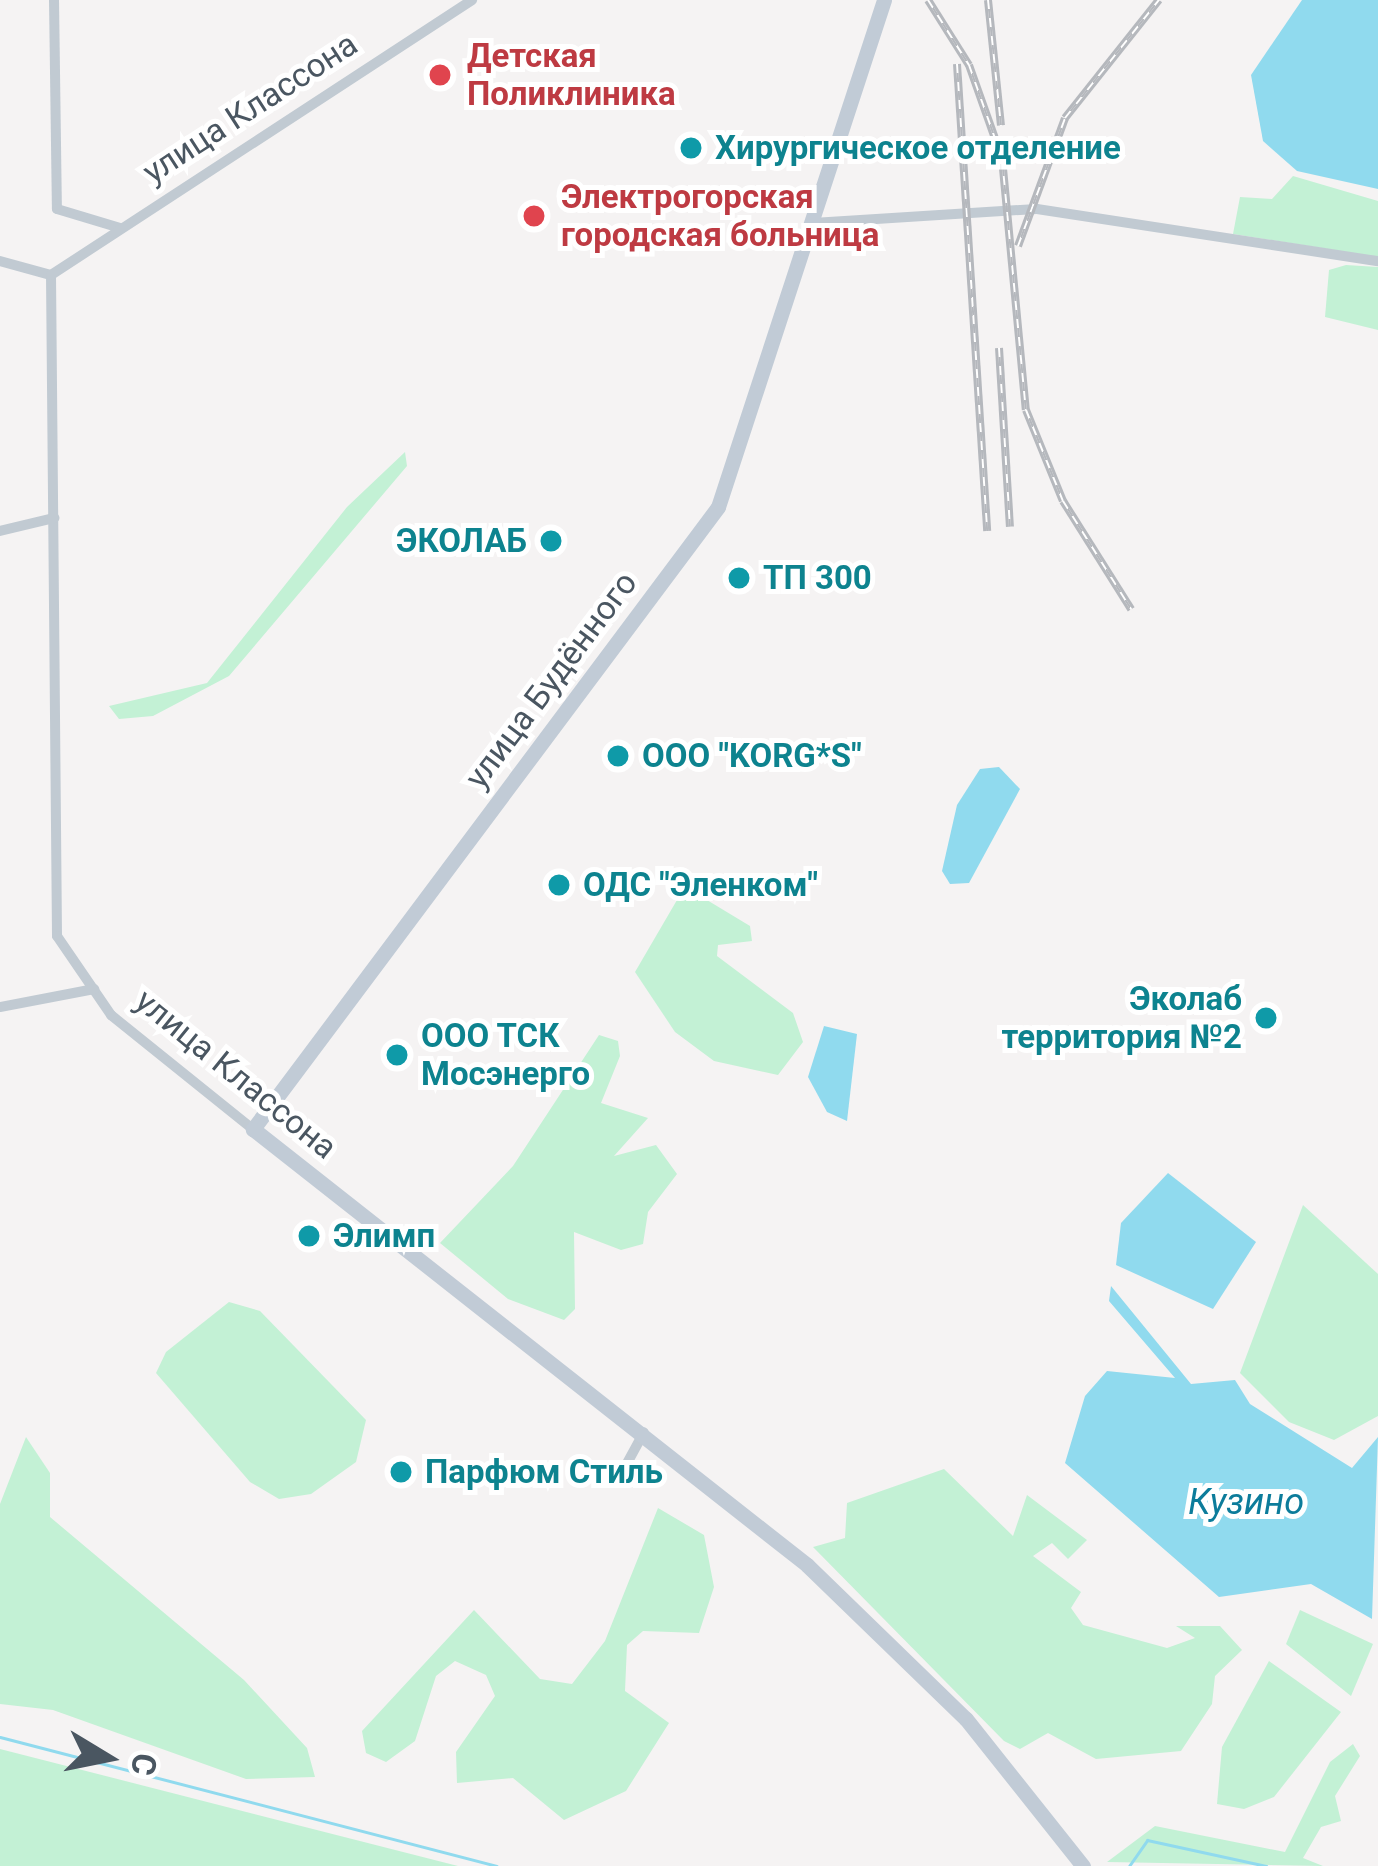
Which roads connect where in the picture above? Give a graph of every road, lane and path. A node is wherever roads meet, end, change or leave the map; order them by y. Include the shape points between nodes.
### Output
1 (54, 0) edge
2 (472, 0) edge
3 (884, 0) edge
4 (813, 223) junction
5 (120, 228) junction
6 (0, 261) edge
7 (1378, 261) edge
8 (51, 275) junction
9 (54, 518) junction
10 (0, 531) edge
11 (94, 989) junction
12 (0, 1007) edge
13 (253, 1129) junction
14 (646, 1429) junction
15 (619, 1478) dead end
16 (1083, 1866) edge

1 - 5 street via 57,209
2 - 5 street, улица Классона
3 - 4 street, улица Будённого
4 - 7 street via 1037,208
4 - 13 street, улица Будённого via 718,506
5 - 8 street, улица Классона
6 - 8 street
8 - 9 street, улица Классона
9 - 10 street
9 - 11 street, улица Классона via 57,936
11 - 12 street
11 - 13 street, улица Классона
13 - 14 street, улица Классона
14 - 15 street
14 - 16 street, улица Классона via 966,1719

